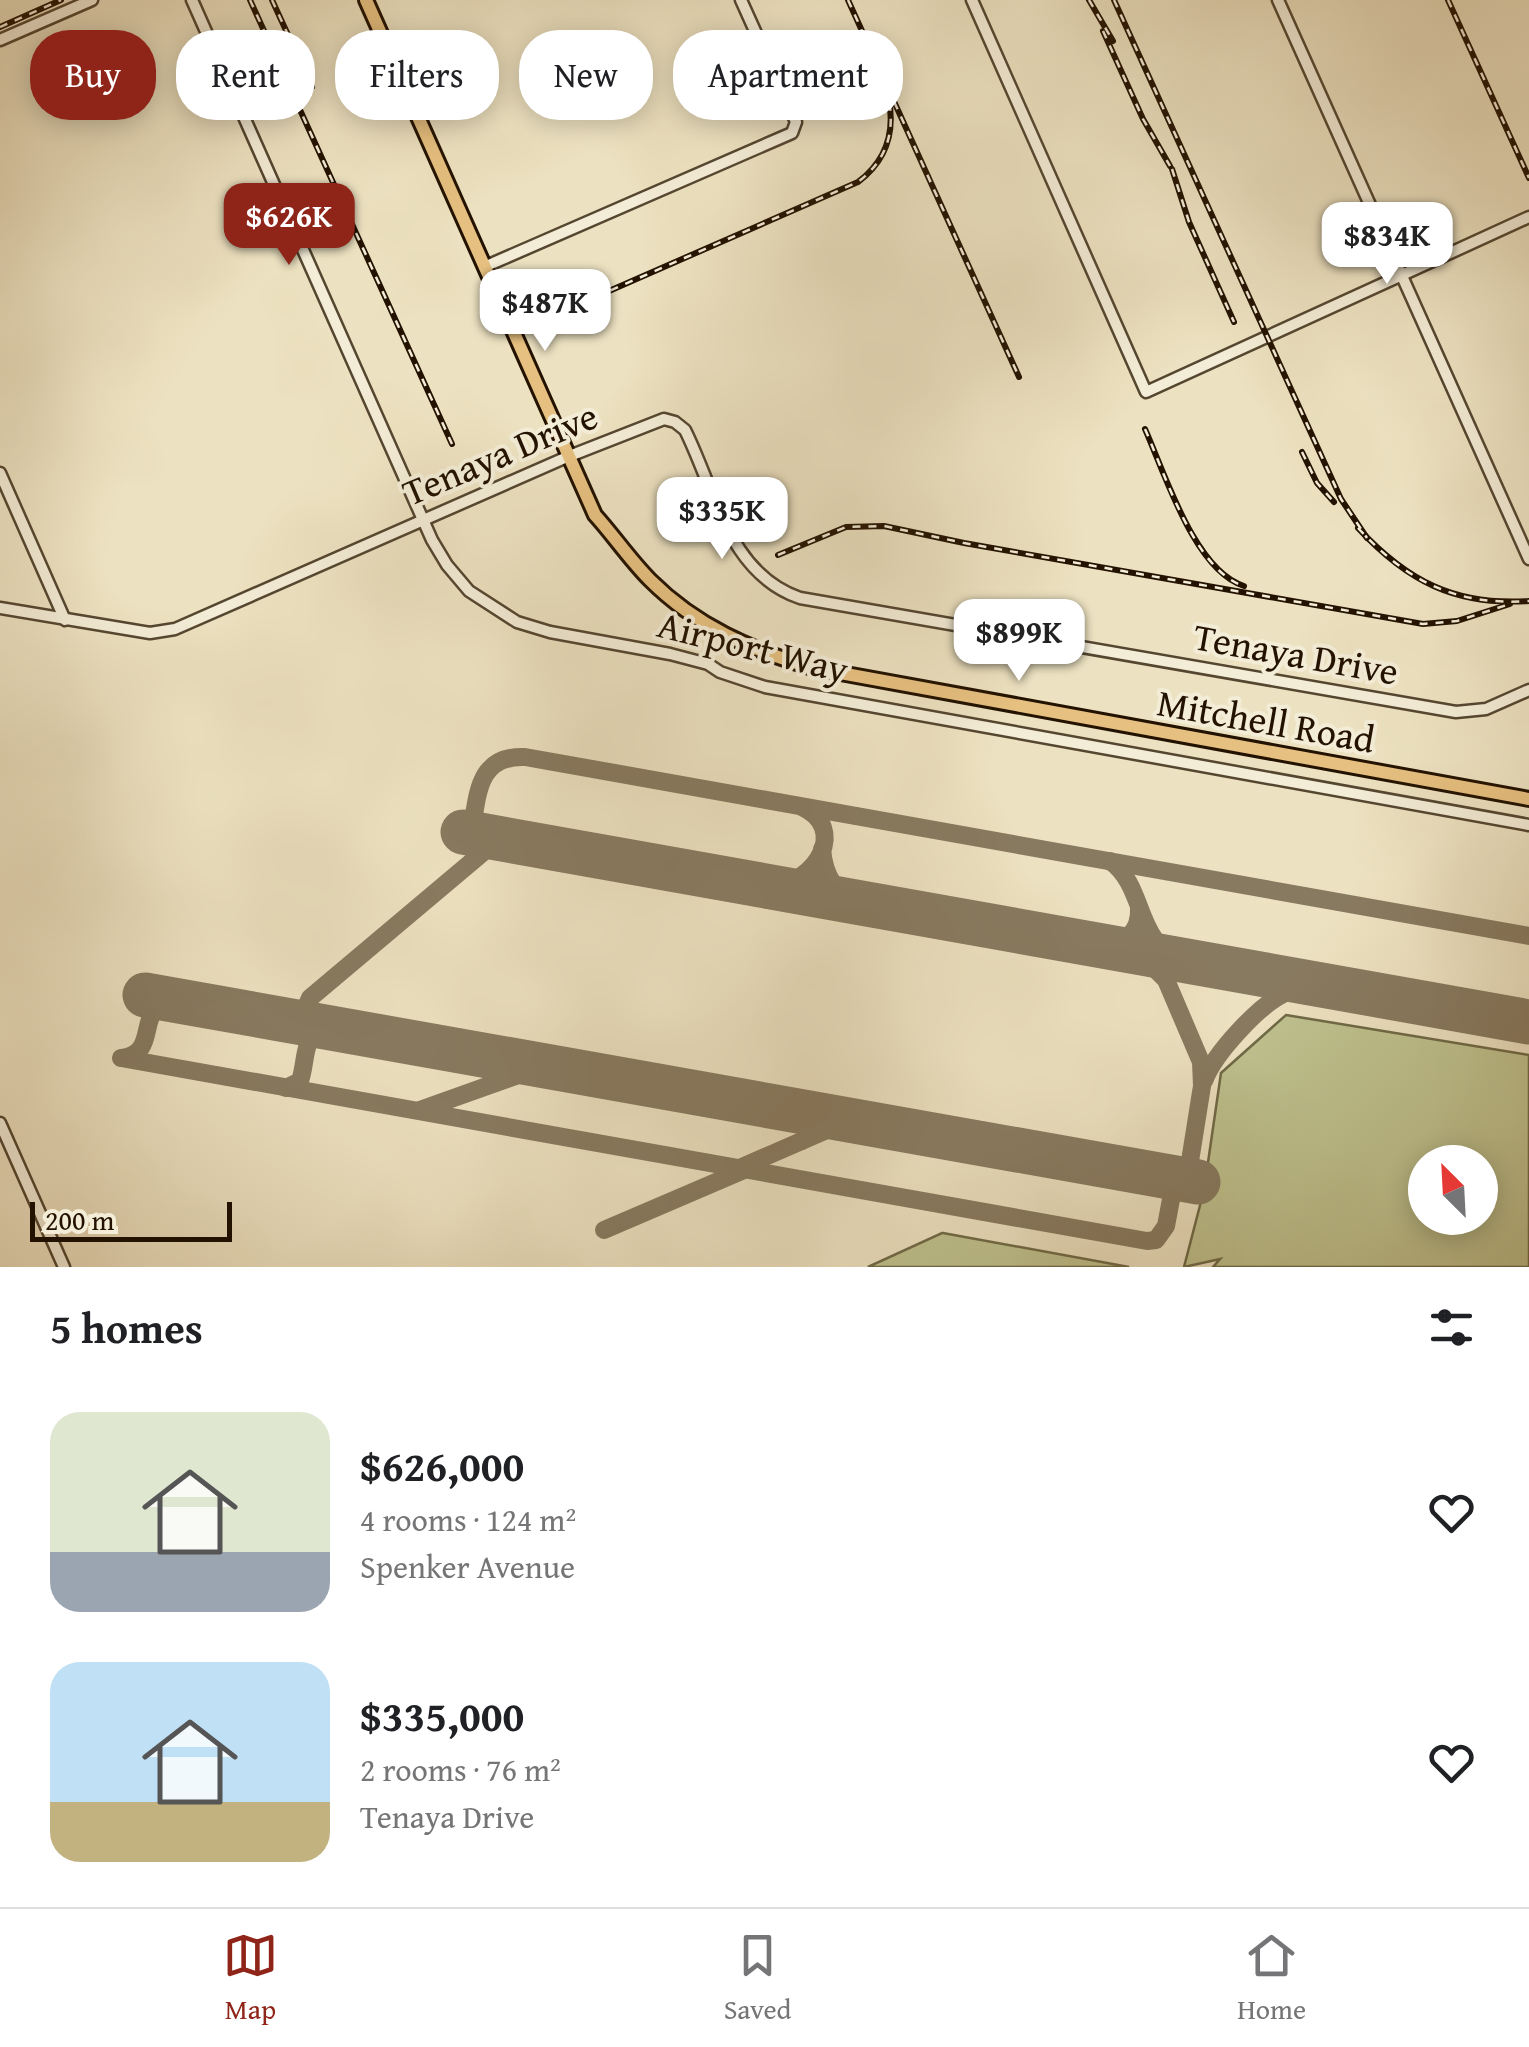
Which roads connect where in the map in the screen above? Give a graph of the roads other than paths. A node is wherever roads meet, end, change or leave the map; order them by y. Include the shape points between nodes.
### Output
1 (92, 0) edge
2 (192, 0) edge
3 (366, 0) edge
4 (741, 0) edge
5 (972, 0) edge
6 (1278, 0) edge
7 (0, 40) edge
8 (1529, 217) edge
9 (484, 267) junction
10 (1404, 277) junction
11 (567, 457) junction
12 (0, 473) edge
13 (423, 520) junction
14 (1529, 560) edge
15 (0, 608) edge
16 (65, 620) junction
17 (1529, 690) edge
18 (1529, 799) edge
19 (1529, 826) edge
20 (0, 1123) edge
21 (64, 1267) edge

1 - 7 street
2 - 13 street, Airport Way
3 - 9 main road, Mitchell Road
4 - 9 street via 796,122 792,133
5 - 10 street via 1146,392
6 - 10 street
8 - 10 street
9 - 11 main road, Mitchell Road
10 - 14 street
11 - 13 street, Tenaya Drive
11 - 17 street, Tenaya Drive via 657,420 676,422 743,559 769,584 800,598 1456,712
11 - 18 main road, Mitchell Road via 594,515 653,583 726,637 764,652 834,672
12 - 16 street
13 - 16 street, Tenaya Drive via 175,629 150,633
13 - 19 street, Airport Way via 469,591 504,616 542,630 670,654 765,687
15 - 16 street, Tenaya Drive
20 - 21 street

